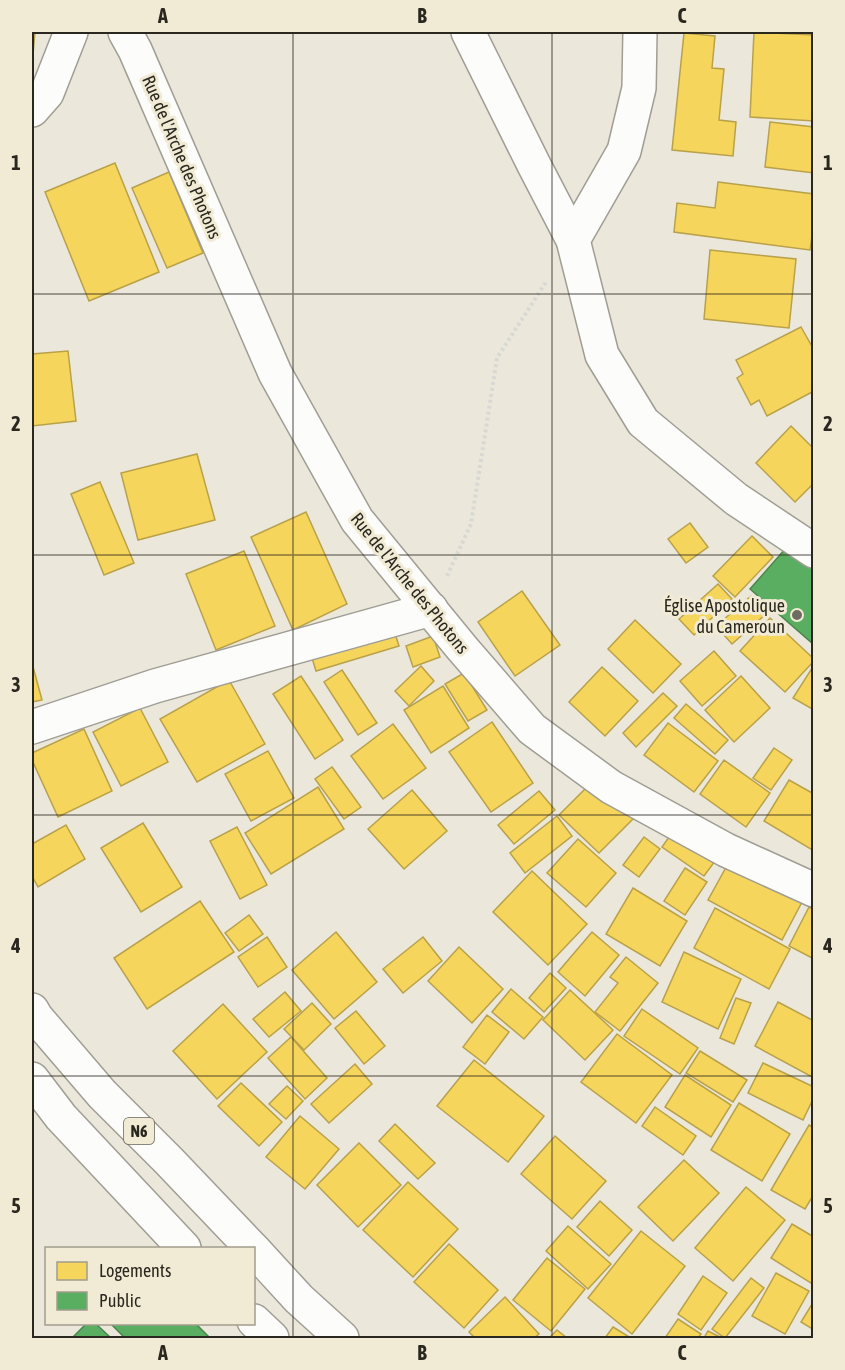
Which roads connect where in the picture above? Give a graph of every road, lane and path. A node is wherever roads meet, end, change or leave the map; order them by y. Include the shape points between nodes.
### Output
1 (71, 32) edge
2 (124, 32) edge
3 (468, 32) edge
4 (640, 32) edge
5 (32, 110) edge
6 (573, 240) junction
7 (813, 551) edge
8 (431, 609) junction
9 (32, 727) edge
10 (813, 890) edge
11 (32, 1010) edge
12 (32, 1079) edge
13 (169, 1161) junction
14 (136, 1197) junction
15 (183, 1247) edge
16 (251, 1247) edge
17 (255, 1251) edge
18 (255, 1322) edge
19 (272, 1338) edge
20 (342, 1338) edge

1 - 5 main road via 47,93
2 - 8 main road, Rue de l'Arche des Photons via 275,373 357,520
3 - 6 main road
4 - 6 main road via 639,88 624,151
6 - 7 main road via 602,355 643,422 736,499
6 - 8 path via 497,358 471,524
8 - 9 main road via 155,686
8 - 10 main road, Rue de l'Arche des Photons via 541,736 611,787 726,850
11 - 13 main road, N6 via 102,1094
12 - 14 main road
13 - 14 main road
13 - 16 main road, N6
14 - 15 main road
17 - 20 main road, N6
18 - 19 main road

